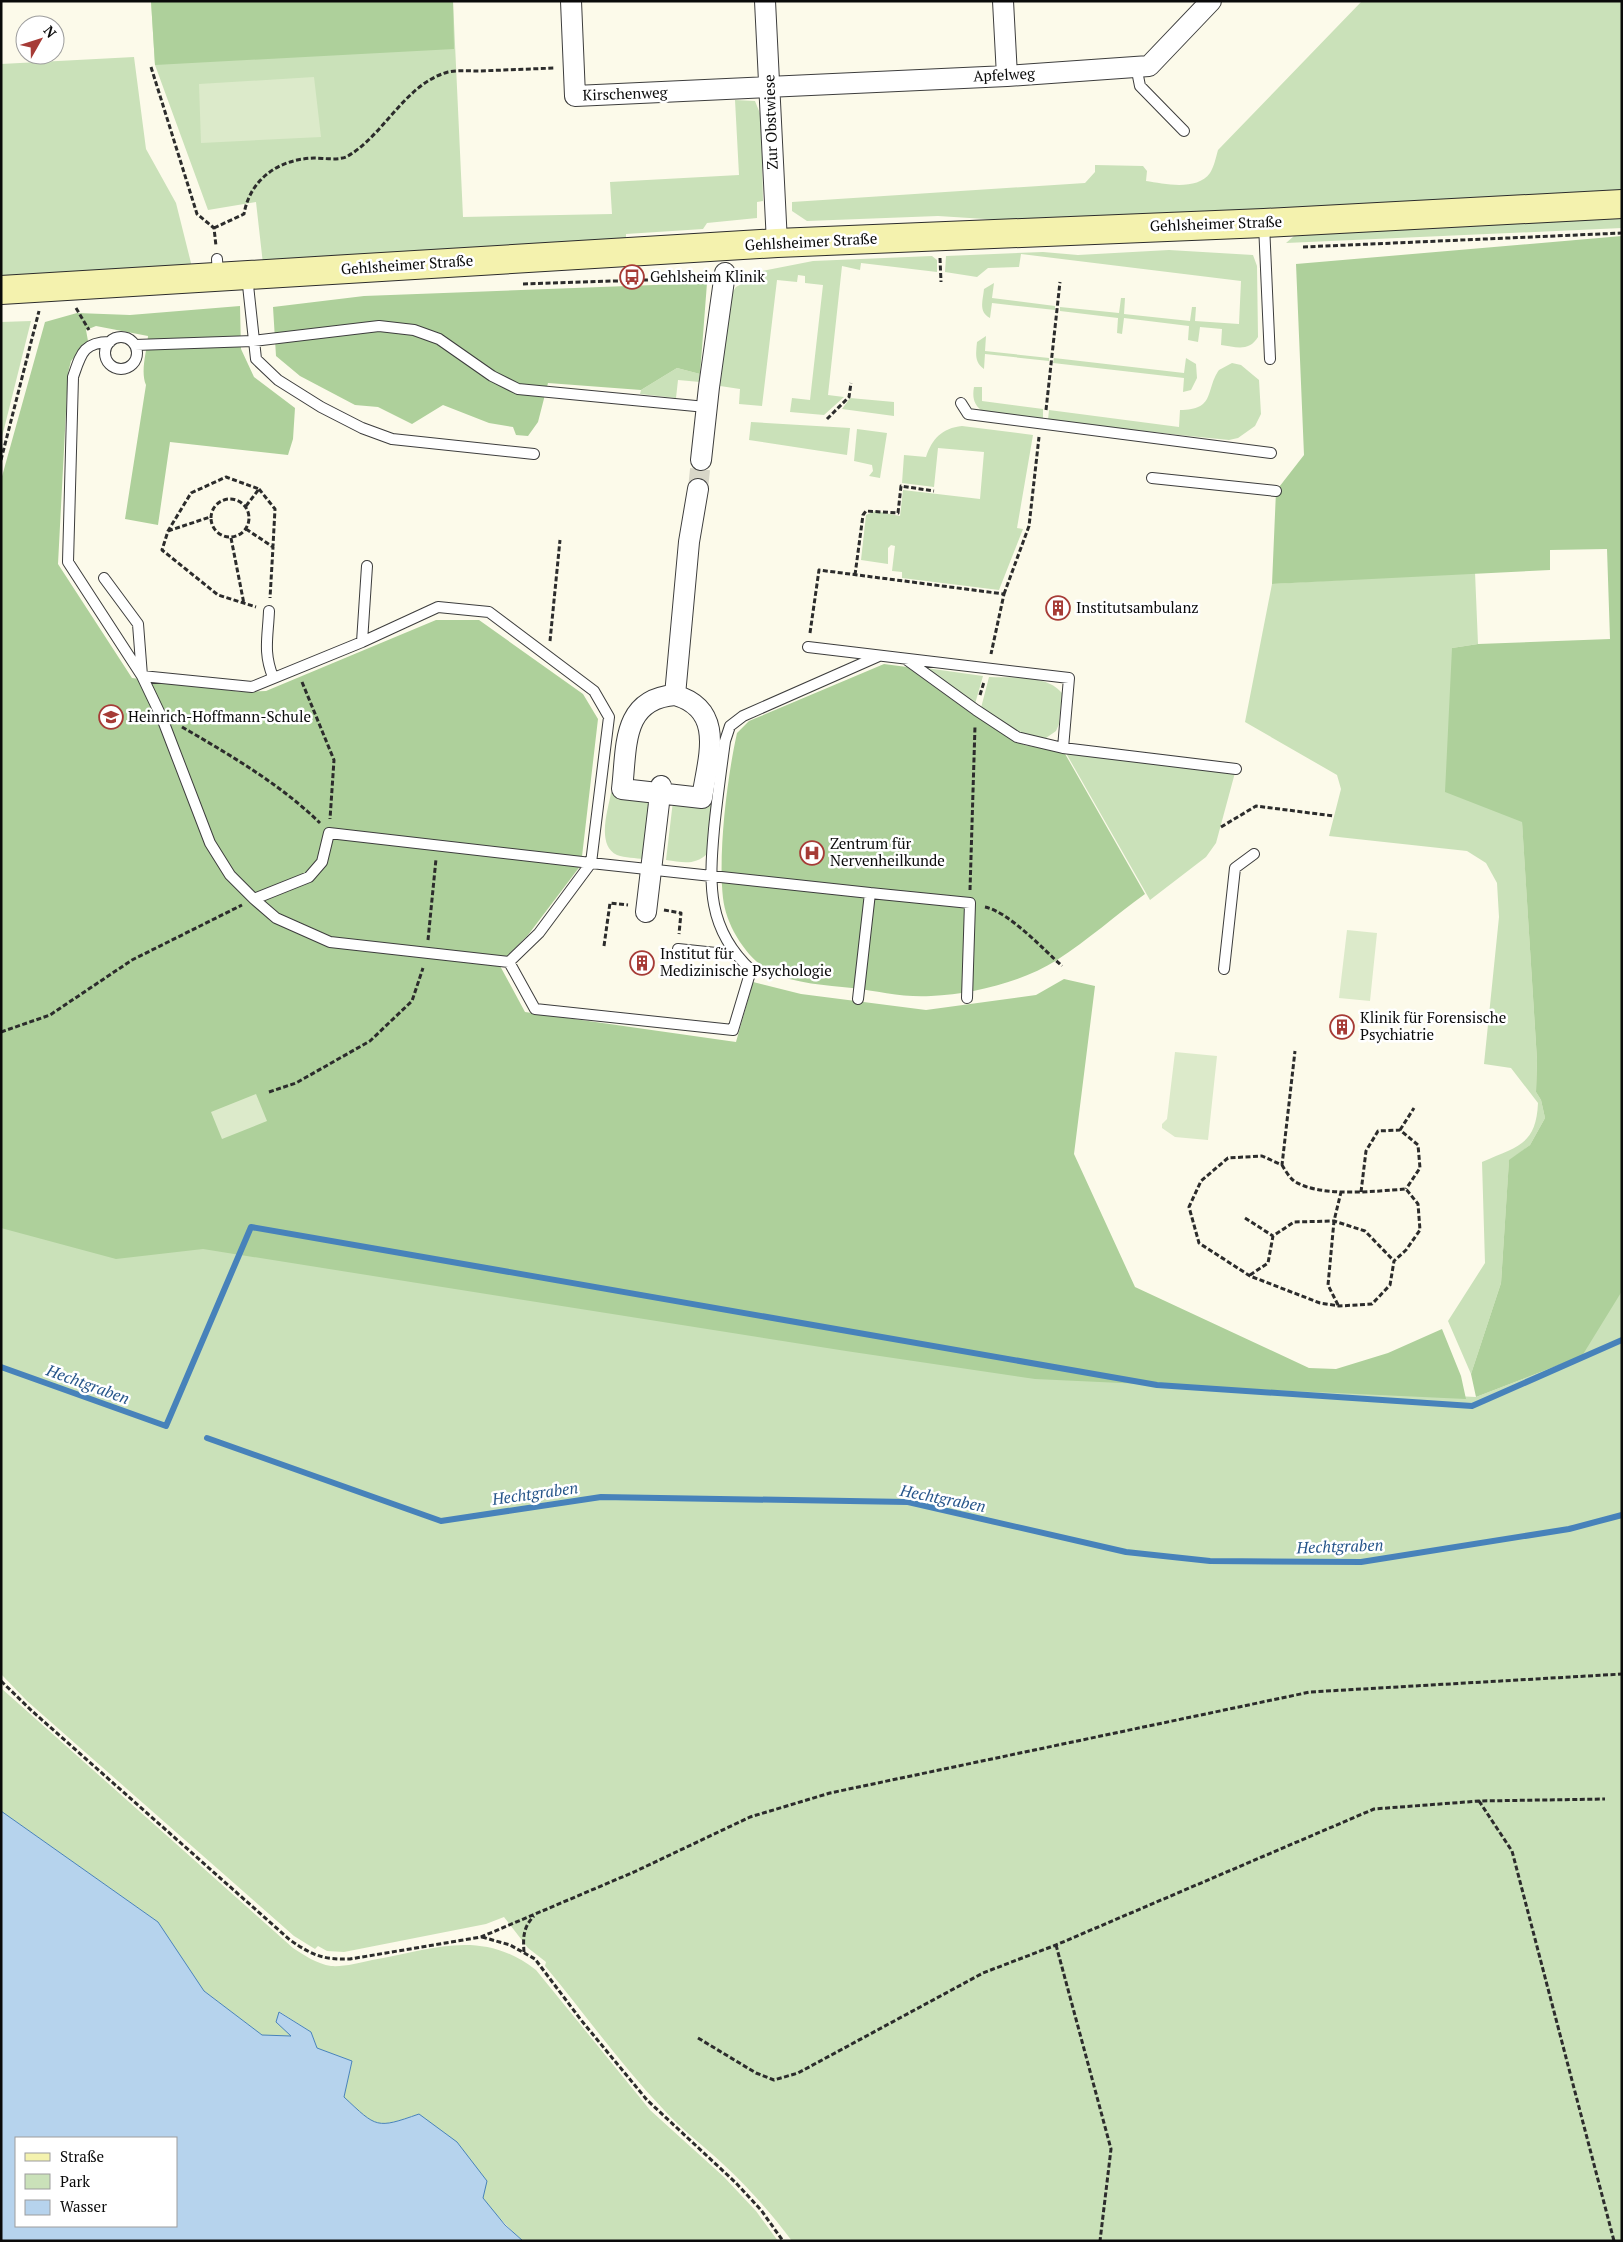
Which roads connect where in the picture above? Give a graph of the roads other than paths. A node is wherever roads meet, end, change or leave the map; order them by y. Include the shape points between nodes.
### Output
1 (570, 1) edge
2 (765, 1) edge
3 (1003, 1) edge
4 (1211, 1) edge
5 (1136, 66) junction
6 (1007, 76) junction
7 (770, 88) junction
8 (1184, 131) dead end
9 (1622, 204) edge
10 (1264, 223) junction
11 (777, 243) junction
12 (725, 273) dead end
13 (247, 276) junction
14 (1, 290) edge
15 (253, 341) junction
16 (110, 342) junction
17 (135, 345) junction
18 (1270, 359) dead end
19 (961, 402) dead end
20 (706, 407) junction
21 (1271, 453) dead end
22 (534, 454) dead end
23 (701, 460) tunnel mouth
24 (1152, 478) dead end
25 (698, 489) tunnel mouth
26 (1276, 491) dead end
27 (367, 566) dead end
28 (104, 578) dead end
29 (269, 611) road end
30 (362, 642) junction
31 (808, 647) road end
32 (879, 656) junction
33 (907, 660) junction
34 (142, 676) junction
35 (274, 677) junction
36 (674, 695) junction
37 (1063, 748) junction
38 (1236, 769) dead end
39 (660, 790) junction
40 (1254, 854) dead end
41 (591, 863) junction
42 (651, 868) junction
43 (710, 875) junction
44 (870, 893) junction
45 (254, 899) junction
46 (646, 912) dead end
47 (678, 949) dead end
48 (735, 955) junction
49 (509, 962) junction
50 (1224, 969) dead end
51 (968, 998) dead end
52 (858, 999) dead end

1 - 7 street, Kirschenweg via 575,96
2 - 7 street, Zur Obstwiese
3 - 6 street
4 - 5 street, Apfelweg via 1149,66
5 - 6 street, Apfelweg
5 - 8 lane via 1140,86
6 - 7 street, Apfelweg
7 - 11 street, Zur Obstwiese
9 - 10 street, Gehlsheimer Straße
10 - 11 street, Gehlsheimer Straße
10 - 18 lane
11 - 13 street, Gehlsheimer Straße
12 - 20 street
13 - 14 street, Gehlsheimer Straße via 218,268
13 - 15 lane
15 - 17 lane
15 - 20 lane via 379,326 414,330 439,339 492,376 518,389
15 - 22 lane via 256,360 278,380 362,428 392,439
16 - 17 lane via 128,338
16 - 17 lane via 105,353 109,363 118,369 128,368 136,360
16 - 34 lane via 95,342 82,352 73,377 68,562
19 - 21 lane via 968,414
20 - 23 street
24 - 26 lane
25 - 36 street via 689,542
27 - 30 lane
28 - 34 lane via 138,624
29 - 35 lane via 265,641 268,664
30 - 35 lane
30 - 41 lane via 438,607 489,612 594,691 609,717
31 - 32 lane
32 - 33 lane
32 - 43 lane via 743,716 730,726 725,741
33 - 37 lane via 1017,737
33 - 37 lane via 1069,678
34 - 35 lane via 252,687
34 - 45 lane via 162,718 210,842 230,875
36 - 39 street via 646,702 635,714 630,729 622,789
36 - 39 street via 688,699 700,708 708,722 710,739 702,798
37 - 38 lane
39 - 42 street
40 - 50 lane via 1235,868
41 - 42 lane
41 - 45 lane via 329,833 322,862 309,877
41 - 49 lane via 539,933
42 - 43 lane
42 - 46 street
43 - 44 lane
43 - 48 lane via 712,905 722,934
44 - 51 lane via 970,903
44 - 52 lane
45 - 49 lane via 276,918 330,942
47 - 48 lane
48 - 49 lane via 751,970 734,1030 535,1009

